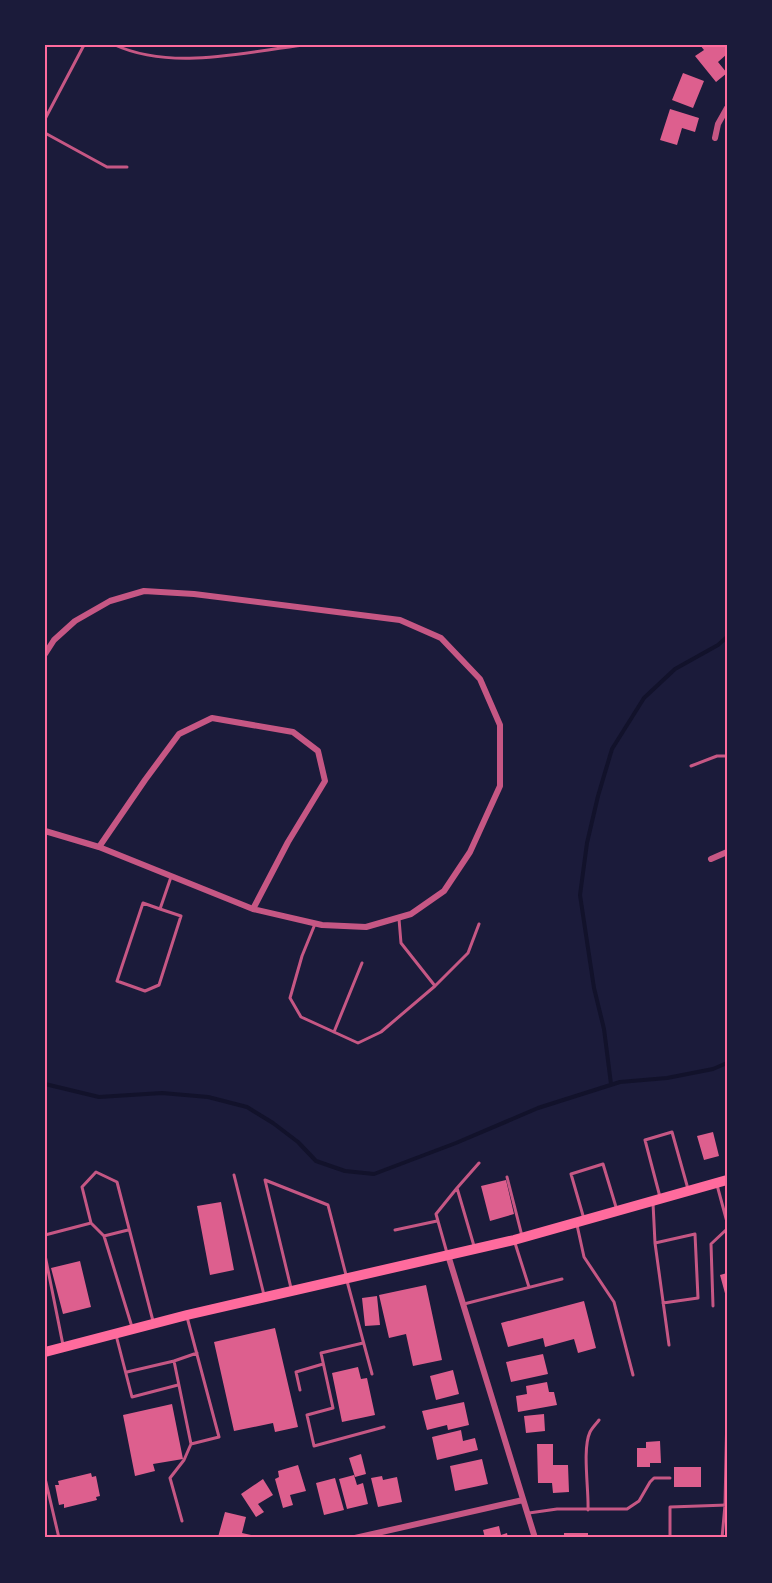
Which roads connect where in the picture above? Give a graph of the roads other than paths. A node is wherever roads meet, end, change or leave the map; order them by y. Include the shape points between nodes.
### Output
1 (84, 45) edge
2 (115, 45) edge
3 (304, 45) edge
4 (727, 108) edge
5 (45, 119) edge
6 (45, 133) edge
7 (714, 138) dead end
8 (127, 167) dead end
9 (45, 654) edge
10 (727, 756) edge
11 (691, 766) dead end
12 (45, 831) edge
13 (99, 847) junction
14 (727, 852) edge
15 (711, 860) dead end
16 (171, 877) junction
17 (159, 909) junction
18 (253, 909) junction
19 (399, 917) junction
20 (319, 924) junction
21 (479, 924) dead end
22 (362, 963) dead end
23 (435, 986) junction
24 (334, 1032) junction
25 (479, 1163) dead end
26 (234, 1175) dead end
27 (507, 1177) dead end
28 (722, 1181) edge
29 (457, 1188) junction
30 (688, 1191) junction
31 (657, 1200) junction
32 (618, 1212) junction
33 (437, 1221) junction
34 (581, 1222) junction
35 (727, 1222) edge
36 (91, 1223) junction
37 (129, 1229) junction
38 (727, 1229) edge
39 (395, 1230) dead end
40 (45, 1235) edge
41 (104, 1236) junction
42 (518, 1239) junction
43 (655, 1243) junction
44 (475, 1249) junction
45 (45, 1255) edge
46 (448, 1255) junction
47 (346, 1278) junction
48 (562, 1278) dead end
49 (529, 1287) junction
50 (292, 1290) junction
51 (265, 1297) junction
52 (663, 1303) junction
53 (463, 1304) junction
54 (713, 1306) dead end
55 (187, 1315) junction
56 (153, 1324) junction
57 (133, 1329) junction
58 (116, 1333) junction
59 (363, 1343) junction
60 (669, 1345) dead end
61 (64, 1347) junction
62 (45, 1352) edge
63 (197, 1353) junction
64 (174, 1361) junction
65 (323, 1364) junction
66 (127, 1372) junction
67 (372, 1374) dead end
68 (633, 1375) dead end
69 (178, 1385) junction
70 (300, 1390) dead end
71 (727, 1410) edge
72 (599, 1420) dead end
73 (384, 1427) dead end
74 (191, 1444) junction
75 (45, 1478) edge
76 (670, 1478) dead end
77 (523, 1500) junction
78 (726, 1505) edge
79 (588, 1510) junction
80 (527, 1513) junction
81 (182, 1521) dead end
82 (59, 1538) edge
83 (355, 1538) edge
84 (535, 1538) edge
85 (670, 1538) edge
86 (722, 1538) edge

1 - 5 lane
2 - 3 lane via 152,57 189,59
4 - 7 street
6 - 8 lane via 107,167
9 - 19 street via 75,621 110,601 144,591 400,621 441,638 480,680 500,725 500,786 470,852 444,891 411,914
10 - 11 lane
12 - 13 street
13 - 16 street
13 - 18 street via 180,734 212,718 292,732 318,751 325,781
14 - 15 street
16 - 17 lane
16 - 18 street
17 - 17 lane via 143,903 117,981 146,991 159,985 181,915
18 - 20 street
19 - 20 street via 366,927
19 - 23 lane via 401,943
20 - 24 lane via 302,956 290,998 302,1017
21 - 23 lane via 468,953
22 - 24 lane
23 - 24 lane via 381,1032 358,1043
25 - 29 lane
26 - 51 lane
27 - 42 lane
28 - 30 main road
28 - 35 lane
29 - 33 lane via 436,1214
29 - 44 lane
30 - 31 main road
30 - 31 lane via 672,1132 645,1140
31 - 32 main road
31 - 43 lane
32 - 34 main road
32 - 34 lane via 603,1164 571,1174
33 - 39 lane
33 - 46 lane
34 - 42 main road
34 - 68 lane via 584,1257 614,1302
36 - 37 lane via 82,1187 96,1172 117,1182
36 - 40 lane
36 - 41 lane
37 - 41 lane
37 - 56 lane
38 - 54 lane via 711,1244
41 - 57 lane
42 - 44 main road
42 - 49 lane
43 - 52 lane
43 - 52 lane via 695,1234 698,1298
44 - 46 main road
45 - 61 lane
46 - 47 main road
46 - 53 street
47 - 50 main road
47 - 50 lane via 328,1205 265,1180
47 - 59 lane
48 - 49 lane
49 - 53 lane
50 - 51 main road
51 - 55 main road
52 - 60 lane
53 - 77 street
55 - 56 main road
55 - 63 lane
56 - 57 main road
57 - 58 main road
58 - 61 main road
58 - 66 lane
59 - 65 lane via 321,1353
59 - 67 lane
61 - 62 main road
63 - 64 lane
63 - 74 lane via 219,1437
64 - 66 lane
64 - 69 lane
65 - 70 lane via 296,1372
65 - 73 lane via 333,1408 307,1415 314,1446
66 - 69 lane via 132,1397
69 - 74 lane
71 - 78 lane
72 - 79 lane via 590,1433 586,1468
74 - 81 lane via 170,1479
75 - 82 lane
76 - 79 lane via 654,1479 639,1502 627,1509
77 - 80 street
77 - 83 street
78 - 85 lane via 670,1507
78 - 86 lane
79 - 80 lane
80 - 84 street

